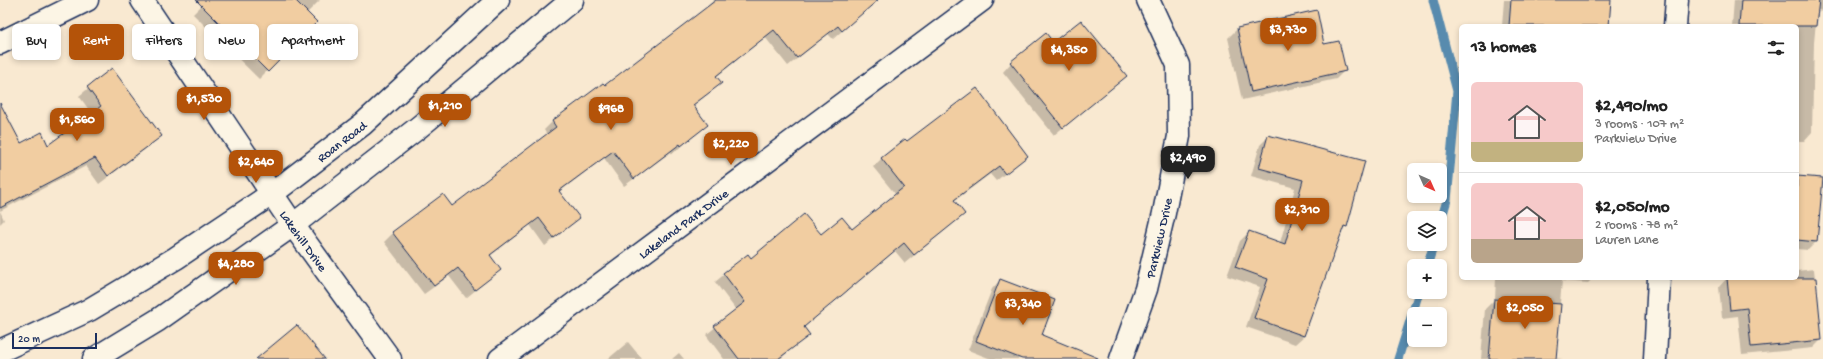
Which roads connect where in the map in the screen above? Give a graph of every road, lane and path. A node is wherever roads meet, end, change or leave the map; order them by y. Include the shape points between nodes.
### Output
1 (87, 0) edge
2 (142, 0) edge
3 (498, 0) edge
4 (572, 0) edge
5 (982, 0) edge
6 (1148, 0) edge
7 (1677, 0) edge
8 (1675, 24) edge
9 (0, 43) edge
10 (273, 193) junction
11 (293, 225) junction
12 (1659, 280) edge
13 (0, 351) edge
14 (94, 359) edge
15 (390, 359) edge
16 (500, 359) edge
17 (1121, 359) edge
18 (1655, 359) edge

1 - 9 street
2 - 10 street, Lakehill Drive
3 - 10 street, Roan Road via 363,124
4 - 11 street via 419,127
5 - 16 street, Lakeland Park Drive
6 - 17 street, Parkview Drive via 1178,65 1179,136 1146,289
7 - 8 street
10 - 11 street, Lakehill Drive
10 - 13 street, Roan Road via 176,258 96,306
11 - 14 street via 158,320
11 - 15 street, Lakehill Drive
12 - 18 street

